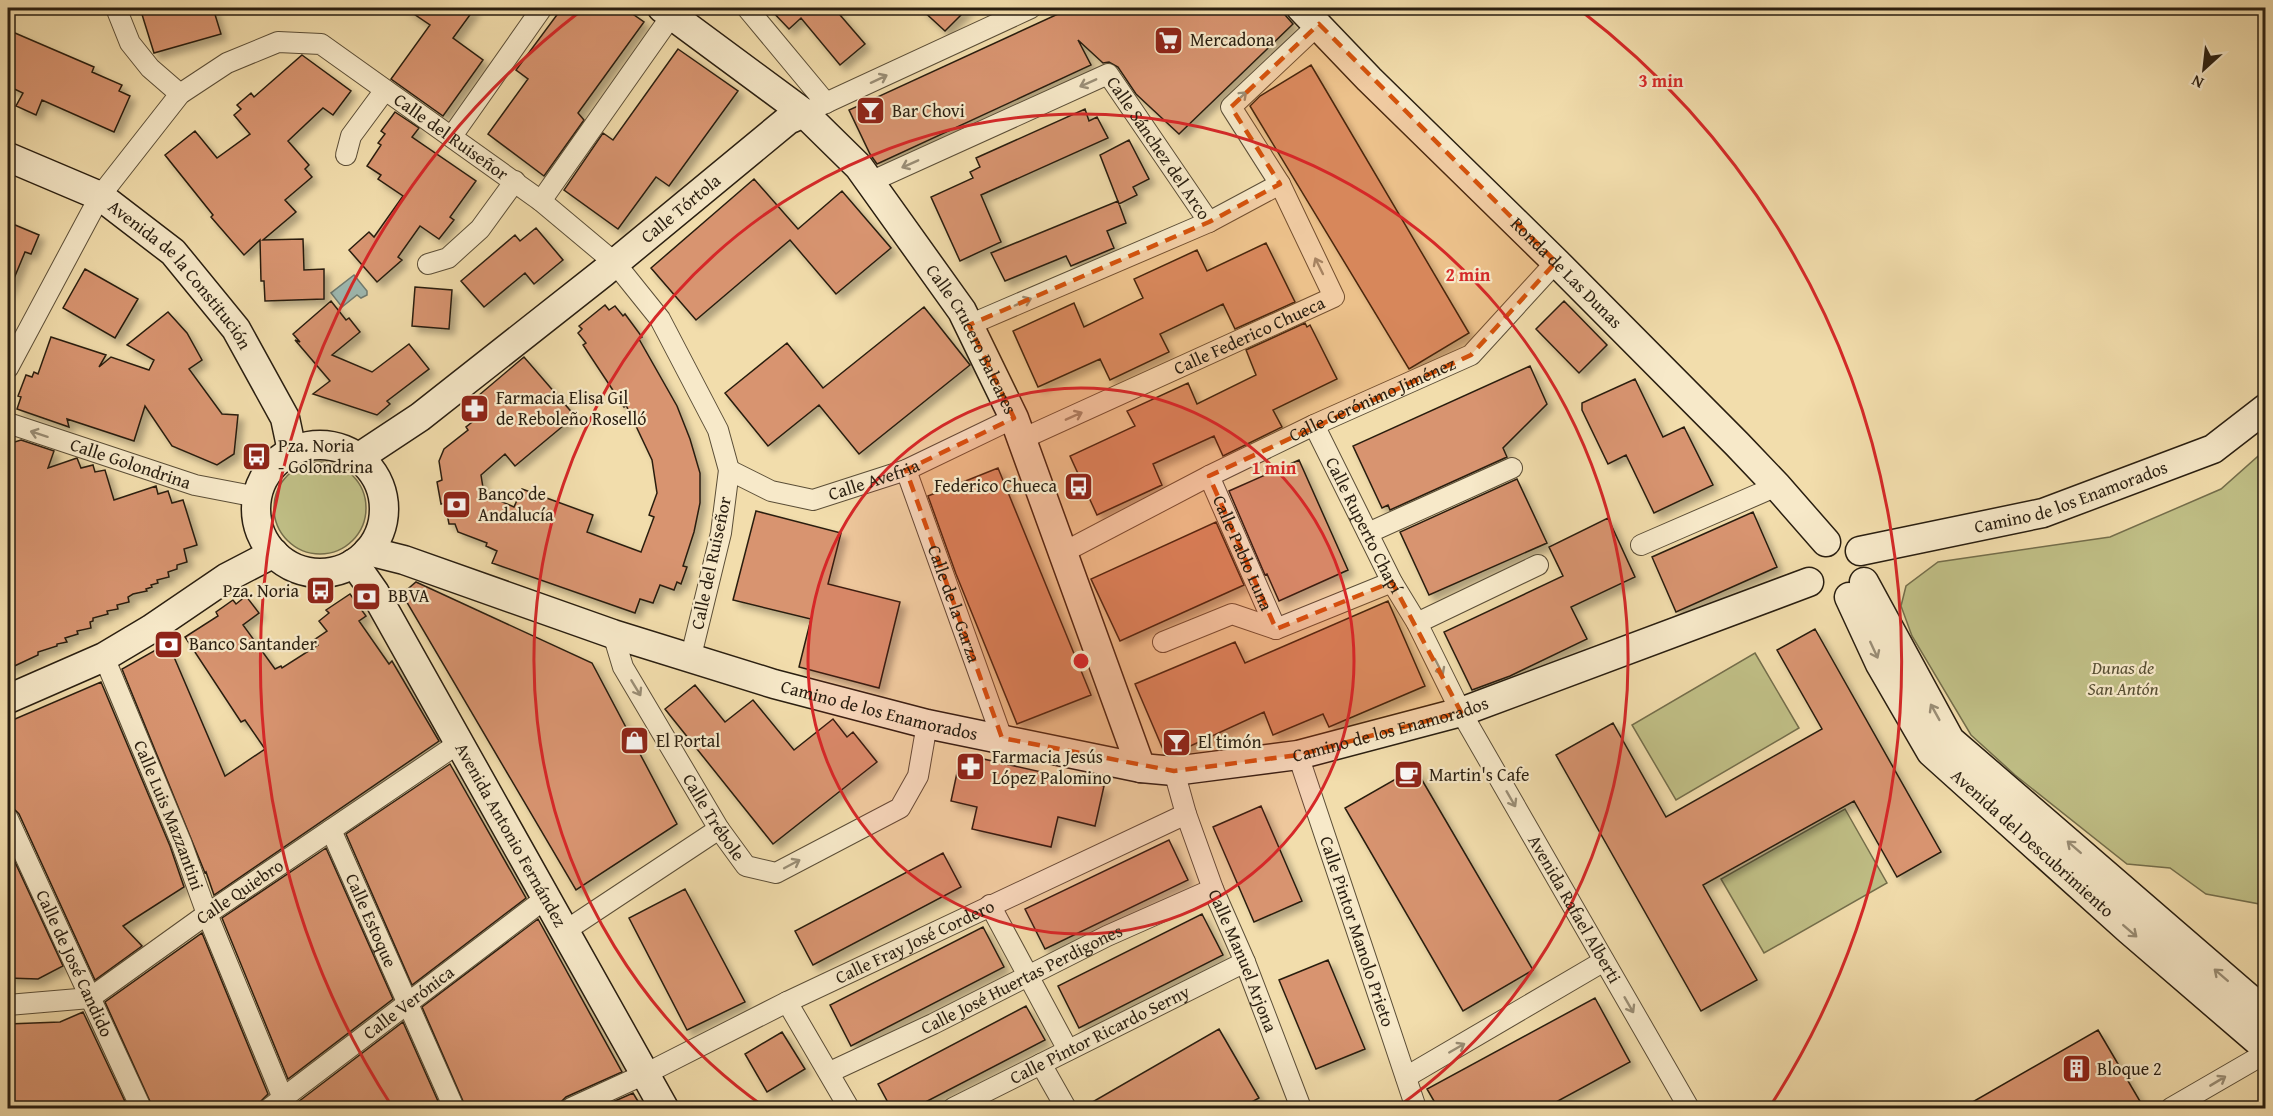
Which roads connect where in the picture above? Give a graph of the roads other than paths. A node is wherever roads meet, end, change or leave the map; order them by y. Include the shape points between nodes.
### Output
1 (116, 8) edge
2 (542, 8) edge
3 (747, 8) edge
4 (1031, 8) edge
5 (667, 11) edge
6 (1310, 16) edge
7 (385, 90) junction
8 (180, 94) junction
9 (815, 108) junction
10 (452, 136) junction
11 (346, 155) dead end
12 (8, 157) edge
13 (515, 181) junction
14 (870, 182) junction
15 (1280, 184) junction
16 (100, 196) junction
17 (541, 201) junction
18 (1209, 222) junction
19 (1557, 262) junction
20 (615, 263) junction
21 (428, 264) dead end
22 (969, 326) junction
23 (8, 368) edge
24 (2265, 408) edge
25 (8, 423) edge
26 (1314, 425) junction
27 (1017, 429) junction
28 (292, 450) junction
29 (358, 458) junction
30 (1512, 468) dead end
31 (729, 470) junction
32 (906, 470) junction
33 (1209, 476) junction
34 (1777, 486) junction
35 (256, 497) junction
36 (1368, 533) junction
37 (1826, 542) junction
38 (1641, 545) dead end
39 (1064, 552) junction
40 (1860, 552) junction
41 (274, 554) junction
42 (361, 557) junction
43 (1538, 565) dead end
44 (1392, 582) junction
45 (1809, 582) junction
46 (1857, 590) junction
47 (1417, 623) junction
48 (1276, 629) junction
49 (613, 634) junction
50 (1163, 642) dead end
51 (104, 657) junction
52 (690, 660) junction
53 (8, 699) edge
54 (1461, 712) junction
55 (927, 724) junction
56 (1002, 738) junction
57 (459, 743) junction
58 (1298, 755) junction
59 (1141, 768) junction
60 (1174, 771) junction
61 (1186, 814) junction
62 (8, 819) edge
63 (719, 829) junction
64 (331, 831) junction
65 (1213, 889) junction
66 (546, 898) junction
67 (990, 905) junction
68 (207, 914) junction
69 (565, 931) junction
70 (1604, 961) junction
71 (1245, 962) junction
72 (1028, 976) junction
73 (90, 998) junction
74 (408, 1001) junction
75 (788, 1002) junction
76 (8, 1005) edge
77 (2265, 1013) edge
78 (2265, 1048) edge
79 (1068, 1050) junction
80 (2265, 1053) edge
81 (1041, 1064) junction
82 (830, 1072) junction
83 (645, 1074) junction
84 (1406, 1077) junction
85 (280, 1106) edge
86 (141, 1108) edge
87 (454, 1108) edge
88 (571, 1108) edge
89 (664, 1108) edge
90 (849, 1108) edge
91 (953, 1108) edge
92 (1066, 1108) edge
93 (1301, 1108) edge
94 (1416, 1108) edge
95 (1689, 1108) edge
96 (2171, 1108) edge

1 - 8 street via 130,42 150,68
2 - 10 street
3 - 9 street
9 -> 4 street, Calle Tórtola
5 - 9 street, Calle Crucero Baleares
5 - 17 street
15 -> 6 street, Calle Federico Chueca via 1231,106
6 - 19 street, Ronda de Las Dunas via 1369,79
7 - 8 street, Calle del Ruiseñor via 321,44 278,42 227,63
7 - 10 street, Calle del Ruiseñor
7 - 11 street via 351,136
8 - 16 street, Calle del Ruiseñor
9 - 14 street, Calle Crucero Baleares
9 - 20 street, Calle Tórtola via 788,120
10 - 13 street, Calle del Ruiseñor
12 - 16 street, Avenida de la Constitución
13 - 17 street, Calle del Ruiseñor
13 - 21 street via 480,229 448,258
18 -> 14 street, Calle Sánchez del Arco via 1108,74
14 - 22 street, Calle Crucero Baleares
15 - 18 street
27 -> 15 street, Calle Federico Chueca via 1334,297
16 - 23 street, Calle del Ruiseñor
16 - 28 street, Avenida de la Constitución via 173,252 236,329 285,418
17 - 20 street, Calle del Ruiseñor
22 -> 18 street, Calle Sánchez del Arco
19 - 26 street, Calle Gerónimo Jiménez via 1471,355
19 - 34 street, Ronda de Las Dunas
20 - 29 street, Calle Tórtola via 420,417
20 - 31 street, Calle del Ruiseñor via 660,319 718,430
22 - 27 street, Calle Crucero Baleares
24 - 40 street, Camino de los Enamorados via 2213,449 2043,513
35 -> 25 street, Calle Golondrina via 195,485
26 - 33 street, Calle Gerónimo Jiménez
26 - 36 street, Calle Ruperto Chapí
27 - 32 street, Calle Avefria
27 - 39 street, Calle Crucero Baleares
28 - 29 street via 327,445
28 - 35 street via 268,470
29 - 42 street via 371,471 383,502 383,520 377,537
30 - 36 street
31 - 32 street, Calle Avefria via 771,491 813,500
31 - 52 street, Calle del Ruiseñor via 721,533
32 - 56 street, Calle de la Garza
33 - 39 street, Calle Gerónimo Jiménez
33 - 48 street, Calle Pablo Luna
34 - 37 street, Ronda de Las Dunas
34 - 38 street
35 - 41 street via 258,527
36 - 44 street, Calle Ruperto Chapí
37 - 40 street via 1844,541
37 - 45 street via 1811,554
39 - 59 street, Calle Crucero Baleares
40 - 46 street via 1866,567
41 - 42 street via 288,564 321,573 339,570
41 - 51 street via 226,578
42 - 49 street, Camino de los Enamorados via 414,564
42 - 57 street, Avenida Antonio Fernández via 375,593
43 - 47 street
44 - 47 street, Calle Ruperto Chapí
44 - 48 street
45 - 46 street via 1814,590 1831,599
45 - 54 street, Camino de los Enamorados
77 -> 46 street, Avenida del Descubrimiento via 1950,740
46 -> 78 street, Avenida del Descubrimiento via 1880,664 1931,752
47 -> 54 street, Calle Ruperto Chapí
48 - 50 street via 1232,614
49 - 52 street, Camino de los Enamorados
49 -> 63 street, Calle Trébole via 623,667
51 - 53 street
51 - 68 street, Calle Luis Mazzantini
52 - 55 street, Camino de los Enamorados
54 - 58 street, Camino de los Enamorados
54 -> 70 street, Avenida Rafael Alberti
55 - 56 street, Camino de los Enamorados
63 -> 55 street, Calle Trébole via 746,866 776,873 900,808 918,776
56 - 59 street, Camino de los Enamorados
57 - 64 street, Calle Quiebro
57 - 66 street, Avenida Antonio Fernández
58 - 60 street, Camino de los Enamorados
58 - 84 street, Calle Pintor Manolo Prieto
59 - 60 street, Camino de los Enamorados
60 - 61 street, Calle Manuel Arjona
61 - 65 street, Calle Manuel Arjona
61 - 67 street, Calle Fray José Cordero
62 - 73 street, Calle de José Candido
63 - 69 street
64 - 68 street, Calle Quiebro
64 - 74 street, Calle Estoque
65 - 71 street, Calle Manuel Arjona
65 - 72 street, Calle José Huertas Perdigones
66 - 69 street, Avenida Antonio Fernández
66 - 74 street, Calle Verónica
67 - 72 street
67 - 75 street, Calle Fray José Cordero
68 - 73 street, Calle Quiebro
68 - 85 street, Calle Luis Mazzantini
69 - 83 street, Avenida Antonio Fernández
84 -> 70 street
70 -> 95 street, Avenida Rafael Alberti
71 - 79 street, Calle Pintor Ricardo Serny
71 - 93 street, Calle Manuel Arjona
72 - 79 street
72 - 82 street, Calle José Huertas Perdigones
73 - 76 street
73 - 86 street, Calle de José Candido
74 - 85 street, Calle Verónica
74 - 87 street, Calle Estoque
75 - 82 street
75 - 83 street, Calle Fray José Cordero
79 - 81 street, Calle Pintor Ricardo Serny
96 -> 80 street
81 - 91 street, Calle Pintor Ricardo Serny
81 - 92 street
82 - 90 street
83 - 88 street, Calle Fray José Cordero
83 - 89 street, Avenida Antonio Fernández
84 - 94 street, Calle Pintor Manolo Prieto

